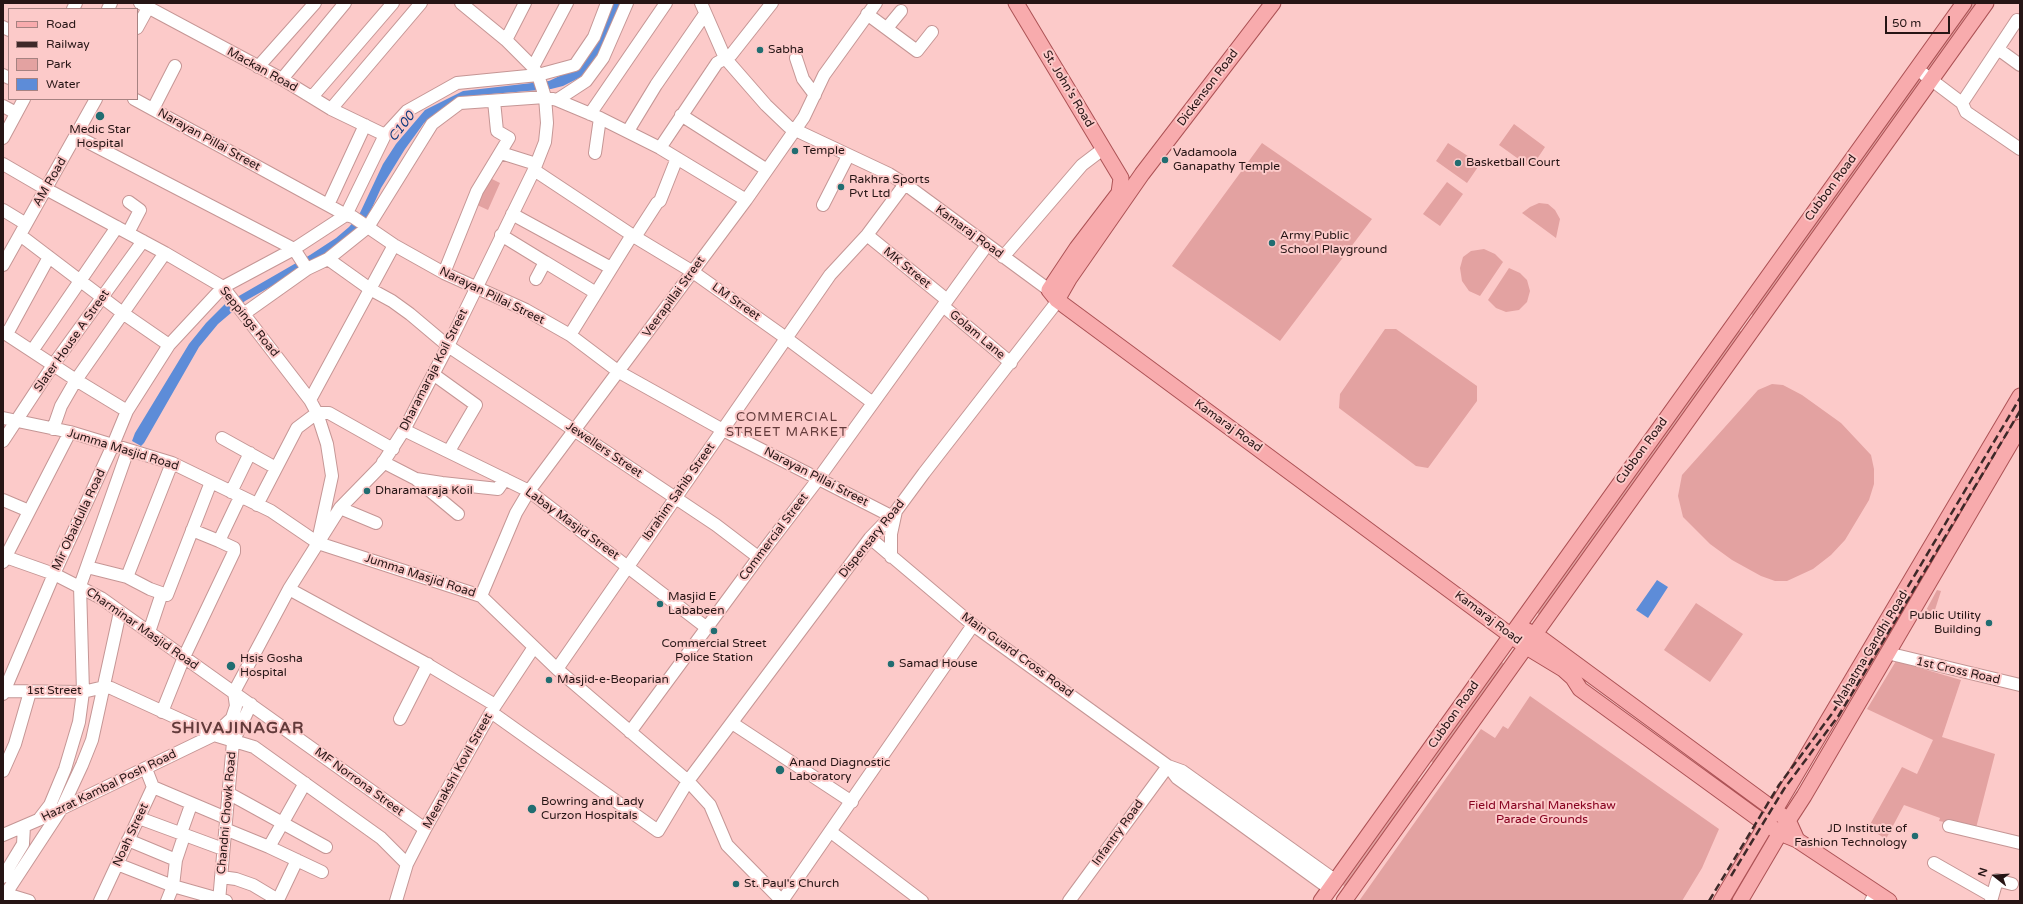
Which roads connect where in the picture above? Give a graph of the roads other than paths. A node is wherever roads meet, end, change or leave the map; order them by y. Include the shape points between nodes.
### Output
1 (315, 3) edge
2 (345, 3) edge
3 (393, 3) edge
4 (421, 3) edge
5 (461, 3) edge
6 (525, 3) edge
7 (567, 3) edge
8 (607, 3) edge
9 (627, 3) edge
10 (666, 3) edge
11 (772, 3) edge
12 (1016, 3) edge
13 (1273, 3) edge
14 (1964, 3) edge
15 (1986, 3) edge
16 (144, 5) edge
17 (871, 7) edge
18 (703, 8) edge
19 (901, 11) dead end
20 (2017, 20) dead end
21 (138, 25) edge
22 (887, 28) junction
23 (932, 32) dead end
24 (506, 40) junction
25 (1998, 49) junction
26 (725, 58) junction
27 (796, 58) dead end
28 (2020, 65) edge
29 (175, 66) dead end
30 (258, 66) junction
31 (1916, 69) junction
32 (282, 79) junction
33 (1931, 81) junction
34 (543, 85) junction
35 (815, 95) junction
36 (312, 97) junction
37 (23, 100) edge
38 (95, 100) edge
39 (136, 100) edge
40 (494, 101) junction
41 (1962, 103) junction
42 (3, 106) edge
43 (153, 109) junction
44 (331, 109) junction
45 (16, 114) junction
46 (681, 115) junction
47 (595, 116) junction
48 (365, 125) junction
49 (794, 130) junction
50 (628, 131) junction
51 (385, 135) junction
52 (76, 136) junction
53 (3, 138) edge
54 (660, 148) junction
55 (1103, 148) junction
56 (2020, 149) edge
57 (501, 153) junction
58 (595, 153) dead end
59 (848, 156) junction
60 (677, 158) junction
61 (3, 164) edge
62 (535, 167) junction
63 (767, 170) junction
64 (1142, 174) junction
65 (1120, 175) junction
66 (905, 184) junction
67 (46, 189) junction
68 (746, 200) junction
69 (129, 202) dead end
70 (328, 205) junction
71 (822, 206) dead end
72 (3, 210) edge
73 (512, 214) junction
74 (349, 216) junction
75 (366, 226) junction
76 (117, 227) junction
77 (23, 230) junction
78 (128, 233) junction
79 (501, 235) junction
80 (867, 235) junction
81 (633, 236) junction
82 (143, 241) junction
83 (394, 245) junction
84 (987, 245) junction
85 (1785, 252) junction
86 (166, 253) junction
87 (297, 253) junction
88 (49, 257) junction
89 (1003, 257) junction
90 (328, 259) junction
91 (545, 262) junction
92 (1800, 263) junction
93 (3, 265) edge
94 (611, 268) junction
95 (307, 269) junction
96 (693, 272) junction
97 (444, 273) junction
98 (536, 279) dead end
99 (80, 281) junction
100 (223, 287) junction
101 (476, 287) junction
102 (370, 289) junction
103 (596, 293) junction
104 (1055, 294) junction
105 (102, 297) junction
106 (945, 303) junction
107 (245, 313) junction
108 (124, 314) junction
109 (1740, 315) junction
110 (1755, 327) junction
111 (5, 333) edge
112 (570, 335) junction
113 (786, 338) junction
114 (169, 345) junction
115 (448, 346) junction
116 (32, 351) junction
117 (1011, 363) junction
118 (53, 365) junction
119 (619, 372) junction
120 (433, 374) junction
121 (76, 380) junction
122 (2020, 396) edge
123 (310, 400) junction
124 (873, 403) junction
125 (127, 411) junction
126 (317, 413) junction
127 (3, 418) edge
128 (17, 421) junction
129 (2002, 426) junction
130 (53, 429) junction
131 (404, 430) junction
132 (574, 430) junction
133 (722, 430) junction
134 (70, 432) junction
135 (2018, 432) edge
136 (222, 438) dead end
137 (3, 441) edge
138 (114, 446) junction
139 (393, 449) junction
140 (128, 450) junction
141 (449, 451) junction
142 (250, 454) junction
143 (383, 462) junction
144 (172, 463) junction
145 (276, 468) junction
146 (819, 478) junction
147 (416, 479) junction
148 (505, 479) junction
149 (211, 482) junction
150 (529, 491) junction
151 (236, 495) junction
152 (675, 498) junction
153 (3, 500) edge
154 (258, 505) junction
155 (340, 508) junction
156 (30, 511) junction
157 (458, 514) dead end
158 (893, 514) junction
159 (376, 523) dead end
160 (192, 530) junction
161 (870, 538) junction
162 (219, 541) junction
163 (318, 543) junction
164 (891, 557) junction
165 (4, 558) edge
166 (758, 558) junction
167 (628, 565) junction
168 (87, 567) junction
169 (54, 574) junction
170 (127, 577) junction
171 (80, 586) junction
172 (289, 589) junction
173 (162, 593) junction
174 (481, 596) junction
175 (120, 612) junction
176 (973, 625) junction
177 (707, 628) junction
178 (1514, 630) junction
179 (149, 632) junction
180 (1529, 640) junction
181 (534, 647) junction
182 (1891, 654) junction
183 (184, 657) junction
184 (428, 664) junction
185 (557, 669) junction
186 (2020, 685) edge
187 (104, 687) junction
188 (3, 692) edge
189 (30, 692) junction
190 (83, 692) junction
191 (234, 692) junction
192 (251, 704) junction
193 (493, 709) junction
194 (162, 712) junction
195 (400, 719) dead end
196 (732, 723) junction
197 (630, 732) junction
198 (214, 735) junction
199 (1678, 739) junction
200 (233, 742) junction
201 (1668, 753) junction
202 (1168, 766) junction
203 (1419, 766) junction
204 (146, 769) junction
205 (3, 771) edge
206 (1432, 777) junction
207 (688, 781) junction
208 (305, 783) junction
209 (153, 787) junction
210 (228, 793) junction
211 (852, 802) junction
212 (191, 805) junction
213 (62, 808) junction
214 (1782, 815) junction
215 (138, 818) junction
216 (38, 820) junction
217 (282, 821) junction
218 (226, 824) junction
219 (1767, 825) junction
220 (24, 826) junction
221 (1949, 826) dead end
222 (425, 829) junction
223 (831, 832) junction
224 (181, 833) junction
225 (1780, 833) junction
226 (3, 834) edge
227 (128, 840) junction
228 (1797, 840) junction
229 (2020, 843) edge
230 (269, 847) junction
231 (326, 847) dead end
232 (223, 848) junction
233 (176, 860) junction
234 (297, 860) junction
235 (1350, 862) junction
236 (1934, 863) dead end
237 (118, 864) junction
238 (407, 864) junction
239 (1313, 864) junction
240 (322, 872) dead end
241 (3, 877) edge
242 (221, 877) junction
243 (2012, 884) dead end
244 (1333, 885) junction
245 (173, 886) junction
246 (4, 896) edge
247 (1873, 897) edge
248 (1991, 898) edge
249 (103, 900) edge
250 (222, 900) edge
251 (29, 901) edge
252 (167, 901) edge
253 (396, 901) edge
254 (782, 901) edge
255 (922, 901) edge
256 (1069, 901) edge
257 (1322, 901) edge
258 (1344, 901) edge
259 (1721, 901) edge
260 (1740, 901) edge
261 (1889, 901) edge

1 - 30 street
2 - 32 street
3 - 36 street
4 - 44 street
5 - 24 street
6 - 24 street
7 - 34 street
8 - 34 street via 594,37 575,65
9 - 34 street via 603,58 586,81
10 - 47 street
11 - 26 street via 731,55
12 - 55 main road, St. John's Road
13 - 64 main road, Dickenson Road
14 - 31 main road, Cubbon Road
15 - 33 main road, Cubbon Road
16 - 21 street
16 - 30 street, Mackan Road
17 - 22 street
17 - 35 street, Veerapillai Street via 824,75
18 - 26 street, Kamaraj Road
18 - 50 street
19 - 22 street
20 - 25 street
22 - 23 street via 917,51
24 - 34 street
25 - 28 street
25 - 41 street
26 - 46 street via 717,63
26 - 49 street, Kamaraj Road via 766,105
27 - 35 street via 803,79
29 - 43 street
30 - 32 street, Mackan Road
31 - 33 street
31 - 85 main road, Cubbon Road
32 - 36 street, Mackan Road
33 - 41 street
33 - 92 main road, Cubbon Road
34 - 40 street
34 - 47 street
34 - 51 street via 456,83 408,111
34 - 62 street, Dharamaraja Koil Street via 547,123 545,142
35 - 49 street, Veerapillai Street
36 - 44 street, Mackan Road
37 - 45 street
38 - 52 street, AM Road
39 - 43 street, Narayan Pillai Street
40 - 57 street via 497,131 509,138
40 - 75 street via 460,103 432,124
41 - 56 street via 1966,112
42 - 45 street
43 - 70 street, Narayan Pillai Street
44 - 48 street, Mackan Road
45 - 53 street
46 - 54 street
46 - 63 street
47 - 50 street
47 - 58 street
48 - 51 street, Mackan Road
48 - 70 street
49 - 59 street, Kamaraj Road
49 - 63 street, Veerapillai Street
50 - 54 street
51 - 74 street
52 - 67 street, AM Road
52 - 87 street
54 - 60 street
55 - 65 main road, St. John's Road
55 - 89 street via 1082,165
57 - 62 street, LM Street
57 - 97 street via 477,192
59 - 66 street, Kamaraj Road
59 - 71 street
60 - 68 street
60 - 81 street via 660,201
61 - 67 street, Seppings Road
62 - 73 street, Dharamaraja Koil Street
62 - 81 street, LM Street
63 - 68 street, Veerapillai Street
64 - 65 main road via 1131,178
64 - 104 main road, Dickenson Road
65 - 104 main road via 1119,193 1077,248
66 - 80 street, Ibrahim Sahib Street
66 - 84 street, Kamaraj Road
67 - 76 street, Seppings Road
67 - 77 street, AM Road
68 - 96 street, Veerapillai Street
69 - 78 street via 140,210
70 - 74 street, Narayan Pillai Street
72 - 77 street
73 - 79 street, Dharamaraja Koil Street
73 - 94 street
74 - 75 street, Narayan Pillai Street
74 - 87 street, Mir Obaidulla Road
75 - 83 street, Narayan Pillai Street
75 - 90 street
76 - 78 street, Seppings Road
76 - 99 street
77 - 88 street
77 - 93 street, AM Road
78 - 82 street, Seppings Road
79 - 91 street
79 - 101 street, Dharamaraja Koil Street
80 - 106 street, MK Street
80 - 113 street, Ibrahim Sahib Street via 830,275
81 - 94 street
81 - 96 street, LM Street
82 - 86 street, Seppings Road
82 - 105 street, Slater House A Street
83 - 97 street, Narayan Pillai Street
83 - 102 street
84 - 89 street, Kamaraj Road
84 - 106 street, Commercial Street
85 - 92 main road
85 - 109 main road, Cubbon Road
86 - 100 street, Seppings Road
86 - 108 street
87 - 95 street
87 - 100 street, Mir Obaidulla Road
88 - 99 street
88 - 111 street
89 - 104 street, Kamaraj Road
90 - 95 street
90 - 102 street, Jewellers Street
91 - 98 street
91 - 103 street
92 - 110 main road, Cubbon Road
94 - 103 street
95 - 107 street
96 - 113 street, LM Street
96 - 119 street, Veerapillai Street
97 - 101 street, Narayan Pillai Street
99 - 105 street
99 - 116 street
100 - 107 street, Seppings Road
100 - 114 street, Mir Obaidulla Road
101 - 112 street, Narayan Pillai Street via 526,310
101 - 115 street, Dharamaraja Koil Street
102 - 115 street, Jewellers Street via 408,312
102 - 123 street
103 - 112 street
104 - 117 street, Dispensary Road via 1053,308
104 - 178 main road, Kamaraj Road via 1399,547 1502,617
105 - 108 street
105 - 118 street, Slater House A Street
106 - 117 street, Golam Lane
106 - 124 street, Commercial Street
107 - 123 street, Seppings Road
108 - 114 street
108 - 121 street
109 - 110 main road
109 - 178 main road, Cubbon Road
110 - 180 main road, Cubbon Road
111 - 116 street
112 - 119 street, Narayan Pillai Street
113 - 124 street, LM Street
113 - 133 street, Ibrahim Sahib Street
114 - 125 street, Mir Obaidulla Road
115 - 120 street, Dharamaraja Koil Street
115 - 132 street, Jewellers Street
116 - 118 street
117 - 158 street, Dispensary Road
118 - 121 street
118 - 128 street, Slater House A Street
119 - 132 street, Veerapillai Street
119 - 133 street, Narayan Pillai Street
120 - 131 street, Dharamaraja Koil Street
120 - 141 street via 476,405
121 - 125 street
121 - 130 street via 61,406
122 - 129 main road, Mahatma Gandhi Road
123 - 126 street, Seppings Road
124 - 146 street, Commercial Street
125 - 138 street, Mir Obaidulla Road
126 - 139 street via 329,413
126 - 145 street via 297,428
126 - 163 street, Seppings Road via 327,444 332,476
127 - 128 street, Jumma Masjid Road
128 - 130 street, Jumma Masjid Road
128 - 137 street, Slater House A Street
129 - 135 main road
129 - 214 main road, Mahatma Gandhi Road
130 - 134 street, Jumma Masjid Road
131 - 139 street, Dharamaraja Koil Street
131 - 141 street, Labay Masjid Street
132 - 150 street, Veerapillai Street
132 - 152 street, Jewellers Street
133 - 146 street, Narayan Pillai Street
133 - 152 street, Ibrahim Sahib Street
134 - 138 street, Jumma Masjid Road
134 - 156 street
135 - 182 main road, Mahatma Gandhi Road
136 - 142 street
138 - 140 street, Jumma Masjid Road
138 - 169 street, Mir Obaidulla Road
139 - 143 street, Dharamaraja Koil Street
140 - 144 street, Jumma Masjid Road
140 - 168 street
141 - 148 street, Labay Masjid Street
142 - 145 street
142 - 151 street
143 - 147 street
143 - 155 street, Dharamaraja Koil Street
144 - 149 street, Jumma Masjid Road
144 - 170 street
145 - 154 street
146 - 158 street, Narayan Pillai Street
146 - 166 street, Commercial Street
147 - 148 street via 498,489
147 - 157 street
148 - 150 street, Labay Masjid Street
149 - 151 street, Jumma Masjid Road
149 - 160 street
150 - 167 street, Labay Masjid Street
150 - 174 street, Veerapillai Street via 516,513
151 - 154 street, Jumma Masjid Road
151 - 162 street
152 - 166 street, Jewellers Street
152 - 167 street, Ibrahim Sahib Street
153 - 156 street
154 - 163 street, Jumma Masjid Road
155 - 159 street
155 - 163 street, Dharamaraja Koil Street
156 - 165 street
158 - 161 street, Dispensary Road
158 - 164 street
160 - 162 street
160 - 173 street via 170,589 167,594
161 - 164 street, Main Guard Cross Road
161 - 196 street, Dispensary Road
162 - 183 street via 234,548 234,552
163 - 172 street, Dharamaraja Koil Street
163 - 174 street, Jumma Masjid Road
164 - 176 street, Main Guard Cross Road
165 - 169 street, Charminar Masjid Road
166 - 177 street, Commercial Street
167 - 177 street, Labay Masjid Street
167 - 185 street, Ibrahim Sahib Street
168 - 170 street
168 - 171 street
169 - 171 street, Charminar Masjid Road
169 - 188 street, Mir Obaidulla Road
170 - 173 street
171 - 175 street, Charminar Masjid Road
171 - 190 street
172 - 184 street
172 - 191 street, Dharamaraja Koil Street
173 - 179 street
174 - 181 street, Jumma Masjid Road
175 - 179 street, Charminar Masjid Road
175 - 187 street
176 - 202 street, Main Guard Cross Road
176 - 211 street
177 - 197 street, Commercial Street
178 - 180 main road, Kamaraj Road
178 - 203 main road, Cubbon Road
179 - 183 street, Charminar Masjid Road
180 - 199 main road, Kamaraj Road
180 - 201 main road, Kamaraj Road via 1563,669 1580,689
180 - 206 main road, Cubbon Road
181 - 185 street, Jumma Masjid Road
181 - 193 street, Meenakshi Kovil Street
182 - 186 street, 1st Cross Road
182 - 214 main road, Mahatma Gandhi Road via 1804,796
183 - 191 street, Charminar Masjid Road
183 - 194 street
184 - 193 street
184 - 195 street
185 - 197 street, Jumma Masjid Road
187 - 190 street, 1st Street
187 - 194 street via 112,688
187 - 213 street via 92,740
188 - 189 street, 1st Street
189 - 190 street, 1st Street
189 - 205 street via 15,744
190 - 216 street via 79,722 65,769 50,805
191 - 192 street, MF Norrona Street
191 - 198 street, Hazrat Kambal Posh Road via 236,706 232,718
192 - 200 street, Chandni Chowk Road
192 - 222 street, MF Norrona Street
193 - 207 street, Dispensary Road via 658,831
193 - 222 street, Meenakshi Kovil Street
194 - 198 street
196 - 207 street, Dispensary Road
196 - 211 street
197 - 207 street, Jumma Masjid Road
198 - 200 street
198 - 204 street, Hazrat Kambal Posh Road
199 - 201 main road
199 - 214 main road, Kamaraj Road
200 - 208 street via 254,747
200 - 210 street, Chandni Chowk Road
201 - 219 main road, Kamaraj Road
202 - 239 street, Main Guard Cross Road via 1182,771
202 - 244 street, Main Guard Cross Road via 1176,778
202 - 256 street, Infantry Road
203 - 206 main road
203 - 235 main road, Cubbon Road
204 - 209 street
204 - 213 street, Hazrat Kambal Posh Road
206 - 258 main road, Cubbon Road
207 - 254 street, Jumma Masjid Road via 710,805 727,845
208 - 217 street
208 - 238 street via 381,838
209 - 212 street
209 - 215 street, Noah Street
210 - 217 street
210 - 218 street, Chandni Chowk Road
211 - 223 street
212 - 218 street
212 - 224 street
213 - 216 street, Hazrat Kambal Posh Road
213 - 246 street
214 - 219 main road, Mahatma Gandhi Road
214 - 225 main road, Mahatma Gandhi Road
214 - 228 main road
215 - 224 street
215 - 227 street, Noah Street
216 - 220 street, Hazrat Kambal Posh Road
217 - 230 street
217 - 231 street
218 - 230 street
218 - 232 street, Chandni Chowk Road
219 - 225 main road, Kamaraj Road
219 - 259 main road, Mahatma Gandhi Road
220 - 226 street, Hazrat Kambal Posh Road
220 - 241 street via 23,844
221 - 229 street
222 - 238 street, Meenakshi Kovil Street
223 - 254 street
223 - 255 street
224 - 232 street
224 - 233 street via 183,839
225 - 228 main road, Kamaraj Road
225 - 260 main road, Mahatma Gandhi Road
227 - 233 street
227 - 237 street, Noah Street
228 - 247 main road, Kamaraj Road
230 - 234 street
232 - 242 street, Chandni Chowk Road
233 - 245 street
234 - 240 street
234 - 242 street via 278,900 253,885
235 - 239 street via 1336,867
235 - 244 main road, Cubbon Road
236 - 248 street
237 - 245 street
237 - 249 street, Noah Street
238 - 253 street, Meenakshi Kovil Street
239 - 244 street, Main Guard Cross Road
242 - 250 street, Chandni Chowk Road
243 - 248 street via 1996,880
244 - 257 main road, Cubbon Road
245 - 250 street
245 - 252 street
246 - 251 street
247 - 261 main road, Kamaraj Road

